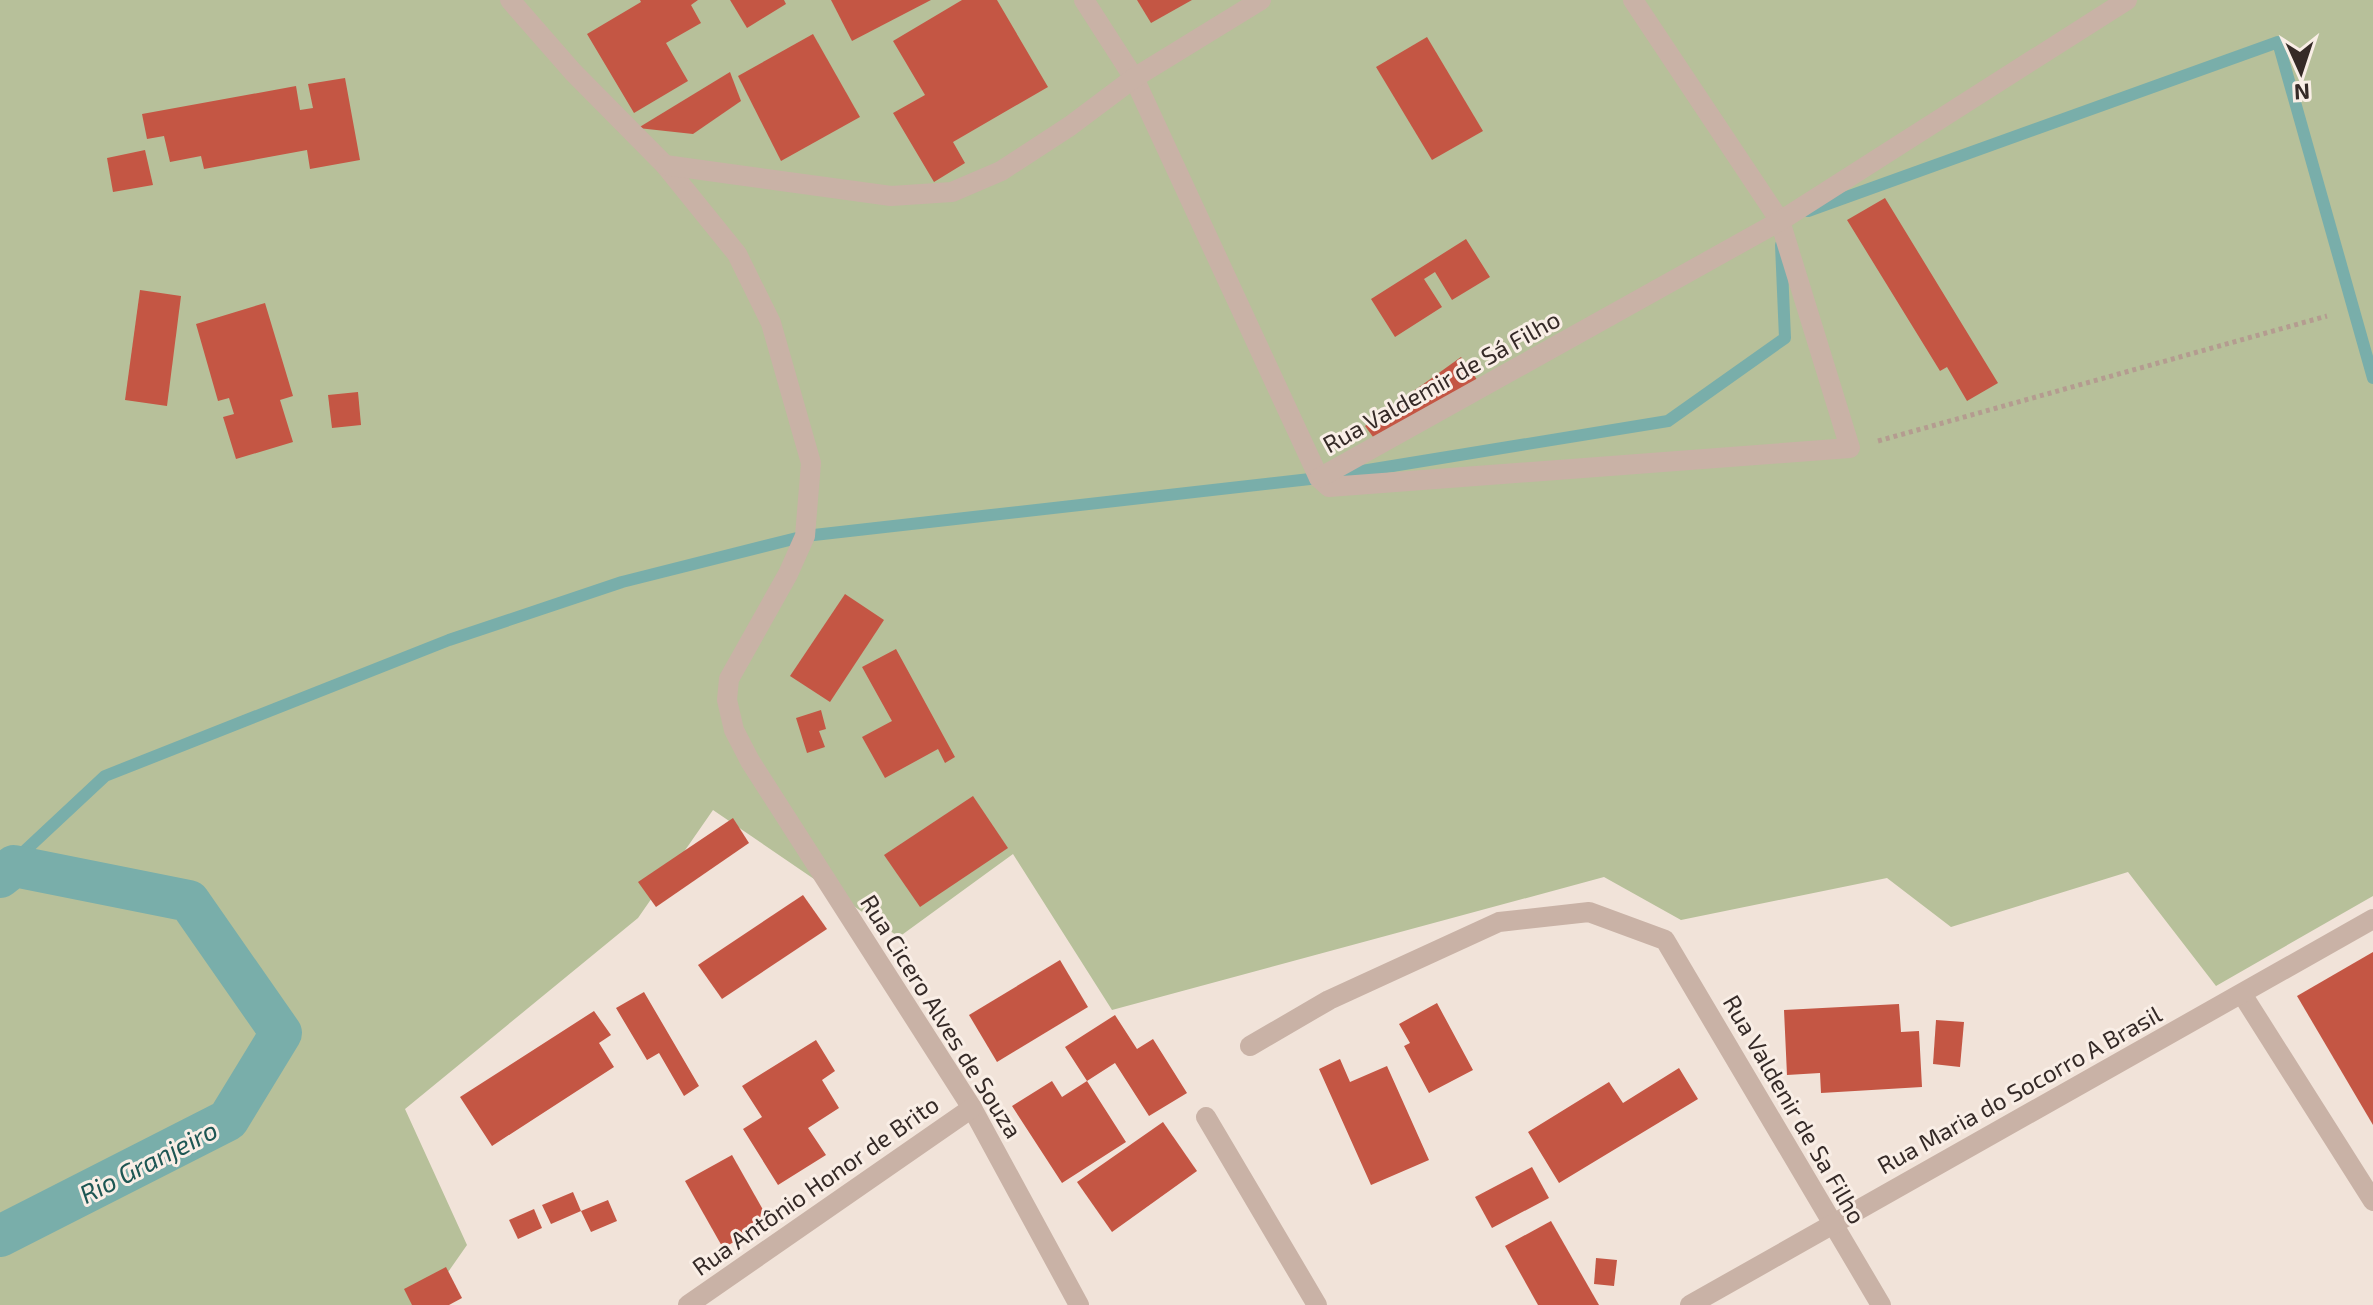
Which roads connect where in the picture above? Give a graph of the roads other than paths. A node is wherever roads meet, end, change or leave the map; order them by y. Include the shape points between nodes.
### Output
1 (510, 0) edge
2 (1084, 0) edge
3 (1261, 0) edge
4 (1633, 0) edge
5 (2127, 0) edge
6 (1134, 78) junction
7 (665, 165) junction
8 (1780, 221) junction
9 (1319, 478) junction
10 (2373, 919) edge
11 (2242, 994) junction
12 (1250, 1046) dead end
13 (972, 1108) junction
14 (1206, 1117) dead end
15 (2373, 1201) edge
16 (1831, 1224) junction
17 (688, 1305) edge
18 (1079, 1305) edge
19 (1317, 1305) edge
20 (1690, 1305) edge
21 (1881, 1305) edge

1 - 7 street, Rua Cicero Alves de Souza
2 - 6 street, Rua Valdemir de Sá Filho
3 - 6 street
4 - 8 street
5 - 8 street, Rua Valdemir de Sá Filho
6 - 7 street via 1001,171 952,192 891,196
6 - 9 street, Rua Valdemir de Sá Filho
7 - 13 street, Rua Cicero Alves de Souza via 737,254 771,323 811,463 805,536 729,679 727,700 734,730
8 - 9 street, Rua Valdemir de Sá Filho
8 - 9 street via 1850,448 1329,487
10 - 11 street, Rua Maria do Socorro A Brasil
11 - 15 street
11 - 16 street, Rua Maria do Socorro A Brasil
12 - 16 street, Rua Valdenir de Sa Filho via 1329,1000 1499,922 1589,912 1665,940
13 - 17 street, Rua Antônio Honor de Brito
13 - 18 street, Rua Cicero Alves de Souza
14 - 19 street
16 - 20 street, Rua Maria do Socorro A Brasil
16 - 21 street, Rua Valdenir de Sa Filho

